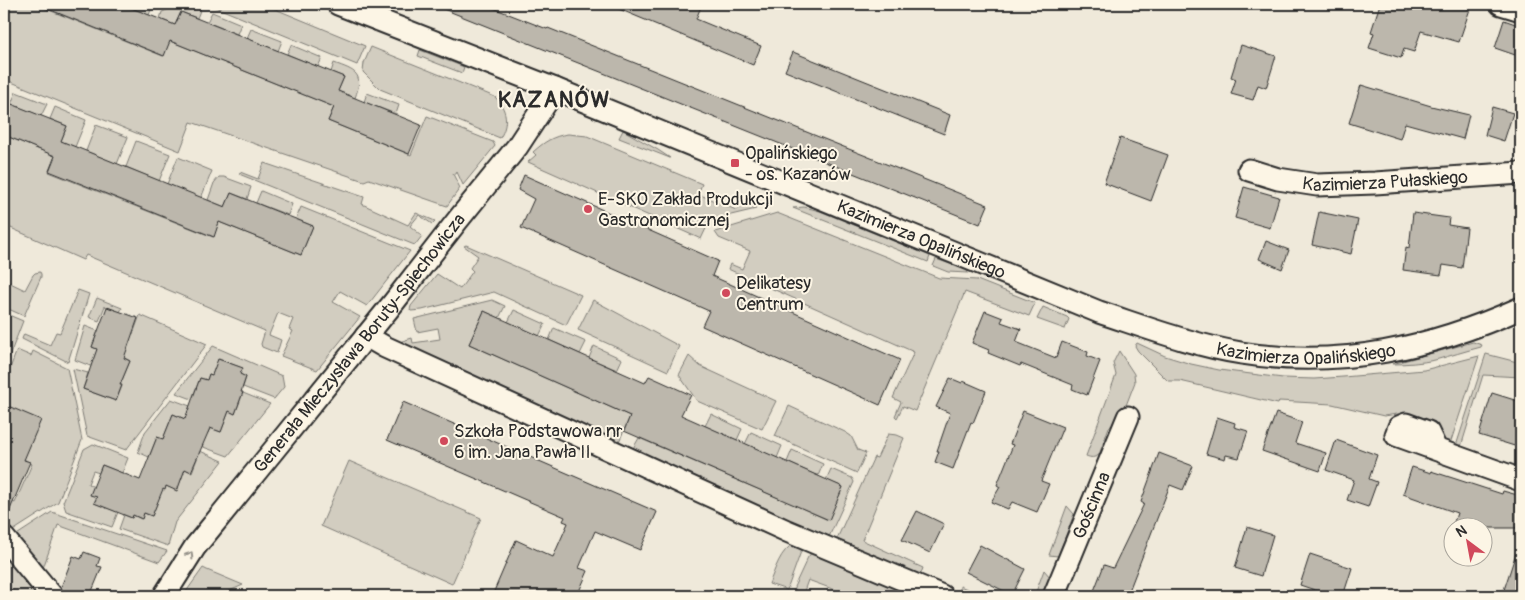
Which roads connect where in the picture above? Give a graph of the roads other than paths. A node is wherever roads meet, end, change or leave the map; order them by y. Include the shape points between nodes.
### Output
1 (338, 4) edge
2 (1501, 4) edge
3 (1521, 10) edge
4 (555, 89) junction
5 (1249, 170) dead end
6 (1521, 173) edge
7 (1521, 308) edge
8 (366, 336) junction
9 (1128, 417) dead end
10 (1436, 449) dead end
11 (1521, 480) edge
12 (6, 540) edge
13 (52, 596) edge
14 (164, 596) edge
15 (942, 596) edge
16 (1054, 596) edge

1 - 4 street, Kazimierza Opalińskiego
2 - 3 street
4 - 7 street, Kazimierza Opalińskiego via 1098,312 1179,339 1241,353 1277,357 1351,357 1447,336
4 - 8 street, Generała Mieczysława Boruty-Spiechowicza via 517,147
5 - 6 street, Kazimierza Pułaskiego via 1278,179 1317,185
14 -> 8 street, Generała Mieczysława Boruty-Spiechowicza via 195,547
8 - 15 street via 787,531
9 - 16 street, Gościnna
10 - 11 street
12 - 13 street

